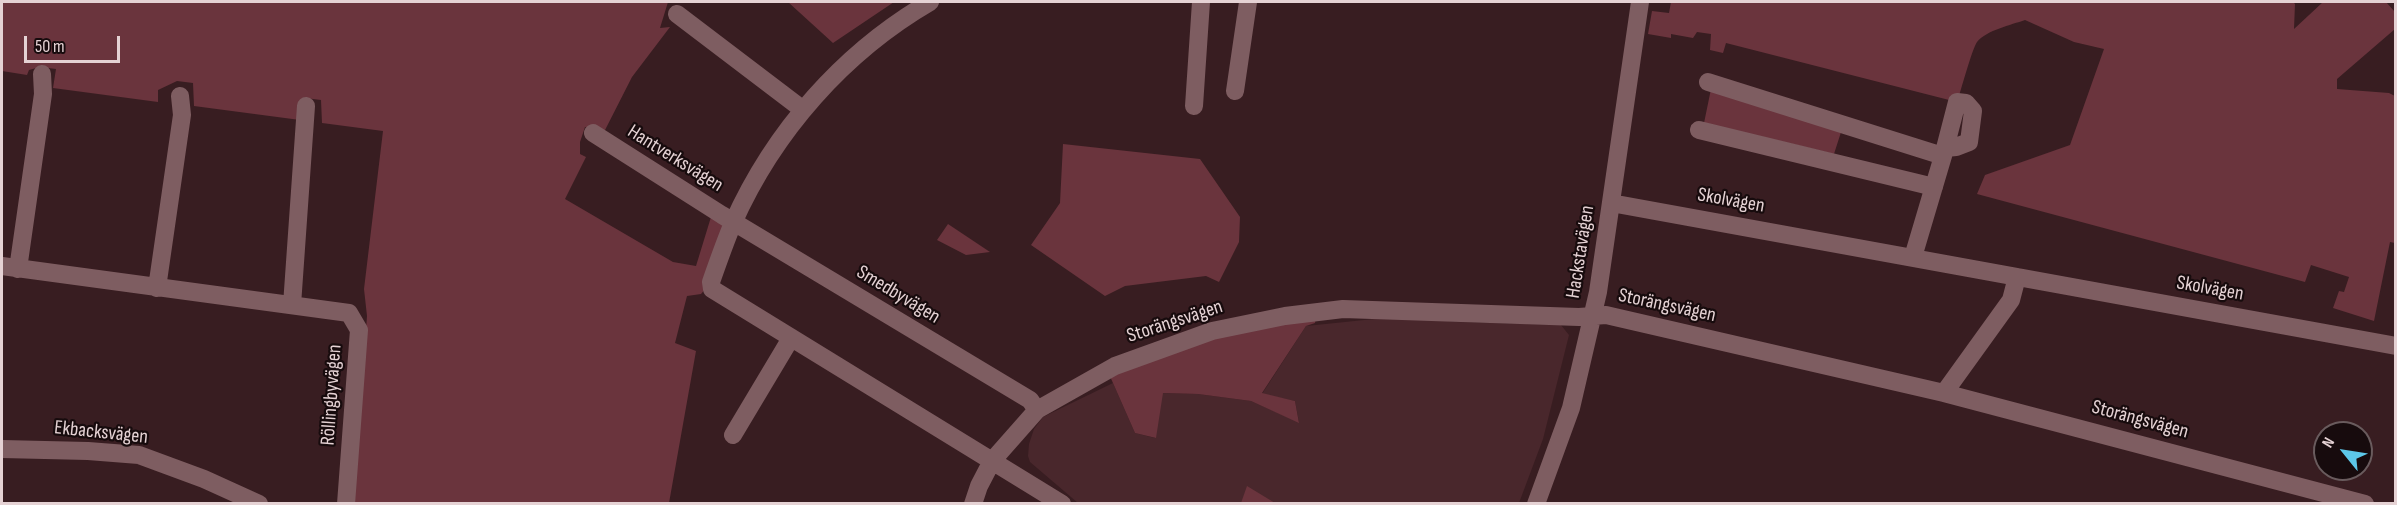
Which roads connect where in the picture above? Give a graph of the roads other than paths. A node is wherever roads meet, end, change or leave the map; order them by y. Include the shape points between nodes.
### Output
1 (930, 2) edge
2 (1201, 2) edge
3 (1248, 2) edge
4 (1633, 3) edge
5 (677, 14) dead end
6 (42, 74) dead end
7 (1708, 82) dead end
8 (1235, 91) dead end
9 (180, 96) dead end
10 (306, 106) dead end
11 (1194, 106) dead end
12 (802, 109) junction
13 (1699, 130) dead end
14 (593, 133) dead end
15 (1934, 187) junction
16 (1611, 203) junction
17 (734, 222) junction
18 (1913, 257) junction
19 (10, 267) edge
20 (2016, 277) junction
21 (158, 288) junction
22 (292, 305) junction
23 (1593, 317) junction
24 (791, 338) junction
25 (2396, 346) edge
26 (1944, 393) junction
27 (1037, 410) junction
28 (732, 435) dead end
29 (2, 449) edge
30 (992, 461) junction
31 (2303, 487) junction
32 (259, 504) edge
33 (346, 504) edge
34 (973, 504) edge
35 (1062, 504) edge
36 (1536, 504) edge
37 (2294, 504) edge
38 (2365, 504) edge

1 - 12 street, Hantverksvägen via 860,51
2 - 11 street
3 - 8 street
4 - 16 street, Hackstavägen
5 - 12 street
6 - 19 street, Röllingbyvägen via 43,94
7 - 15 street via 1945,152
9 - 21 street via 182,115
10 - 22 street
12 - 17 street, Hantverksvägen
13 - 15 street
14 - 17 street, Hantverksvägen
15 - 18 street
16 - 18 street, Skolvägen
16 - 23 street, Hackstavägen
17 - 24 street, Hantverksvägen via 711,282 712,289
17 - 27 street, Smedbyvägen via 1029,400
18 - 20 street, Skolvägen
19 - 21 street, Röllingbyvägen
20 - 25 street, Skolvägen
20 - 26 street via 2011,300
21 - 22 street, Röllingbyvägen
22 - 33 street, Röllingbyvägen via 349,313 359,330
23 - 26 street, Storängsvägen via 1606,315
23 - 27 street, Storängsvägen via 1343,309 1285,316 1212,332 1115,366
23 - 36 street, Hackstavägen via 1571,408
24 - 28 street
24 - 30 street
26 - 31 street, Storängsvägen
27 - 30 street, Storängsvägen
29 - 32 street, Ekbacksvägen via 139,455
30 - 34 street, Storängsvägen
30 - 35 street
31 - 37 street
31 - 38 street, Storängsvägen

